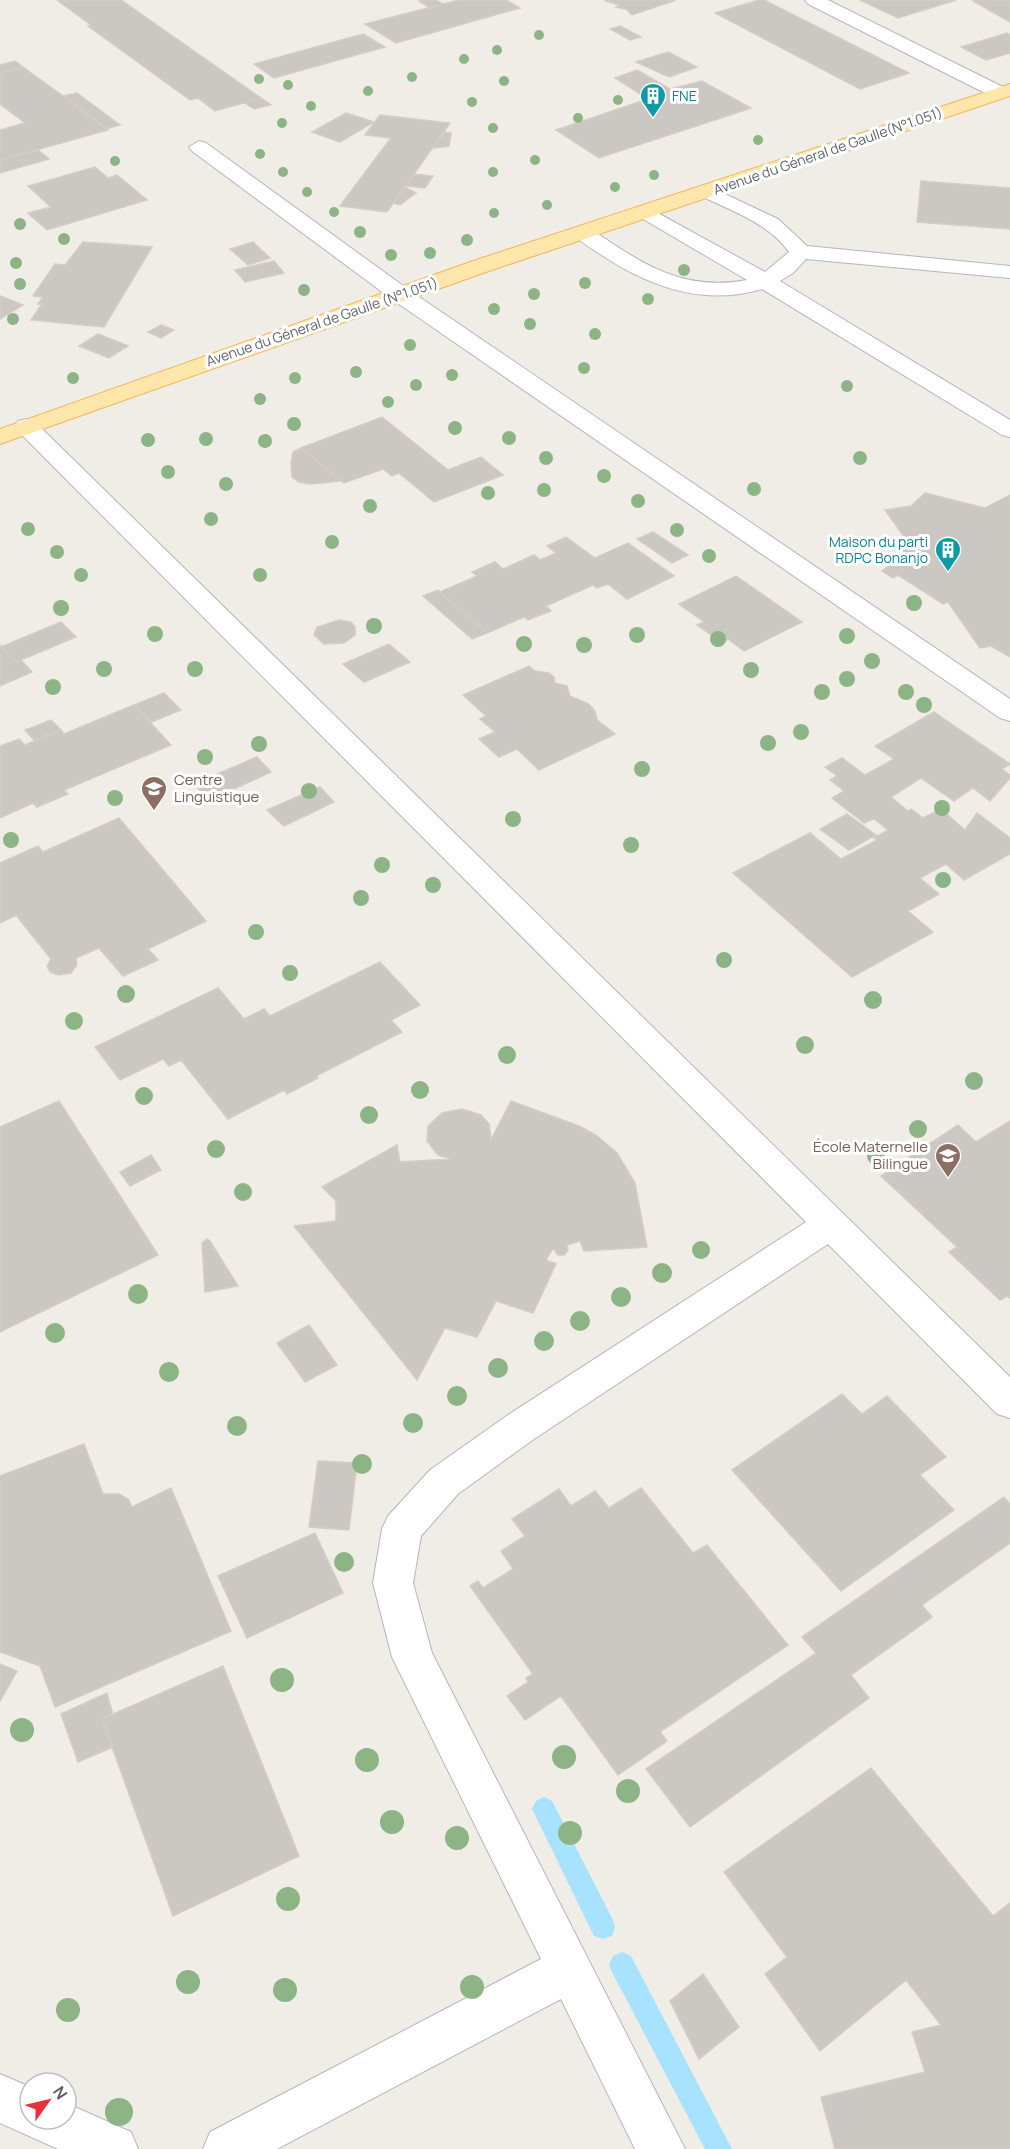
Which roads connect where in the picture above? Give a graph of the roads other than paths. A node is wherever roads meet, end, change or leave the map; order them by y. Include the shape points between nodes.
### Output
1 (814, 0) edge
2 (1005, 91) edge
3 (200, 147) dead end
4 (708, 192) junction
5 (645, 212) junction
6 (584, 233) junction
7 (800, 252) junction
8 (1010, 272) edge
9 (765, 281) junction
10 (401, 296) junction
11 (1010, 430) edge
12 (13, 432) edge
13 (1010, 712) edge
14 (830, 1225) junction
15 (1010, 1402) edge
16 (570, 1969) junction
17 (0, 2098) edge
18 (18, 2106) edge
19 (73, 2131) edge
20 (114, 2149) edge
21 (227, 2149) edge
22 (661, 2149) edge

1 - 2 street
2 - 4 main road, Avenue du Géneral de Gaulle(N°1.051)
3 - 10 street
4 - 5 main road, Avenue du Géneral de Gaulle(N°1.051)
4 - 7 street via 772,223 791,238
5 - 6 main road, Avenue du Géneral de Gaulle (N°1.051)
5 - 9 street
6 - 9 street via 630,266 692,290 717,291
6 - 10 main road, Avenue du Géneral de Gaulle (N°1.051)
7 - 8 street
7 - 9 street via 795,261
9 - 11 street
10 - 12 main road, Avenue du Géneral de Gaulle (N°1.051)
10 - 13 street
12 - 14 street
14 - 15 street
14 - 16 street via 521,1427 444,1482 402,1529 393,1583 413,1657
16 - 21 street
16 - 22 street
17 - 18 street
19 - 20 street

